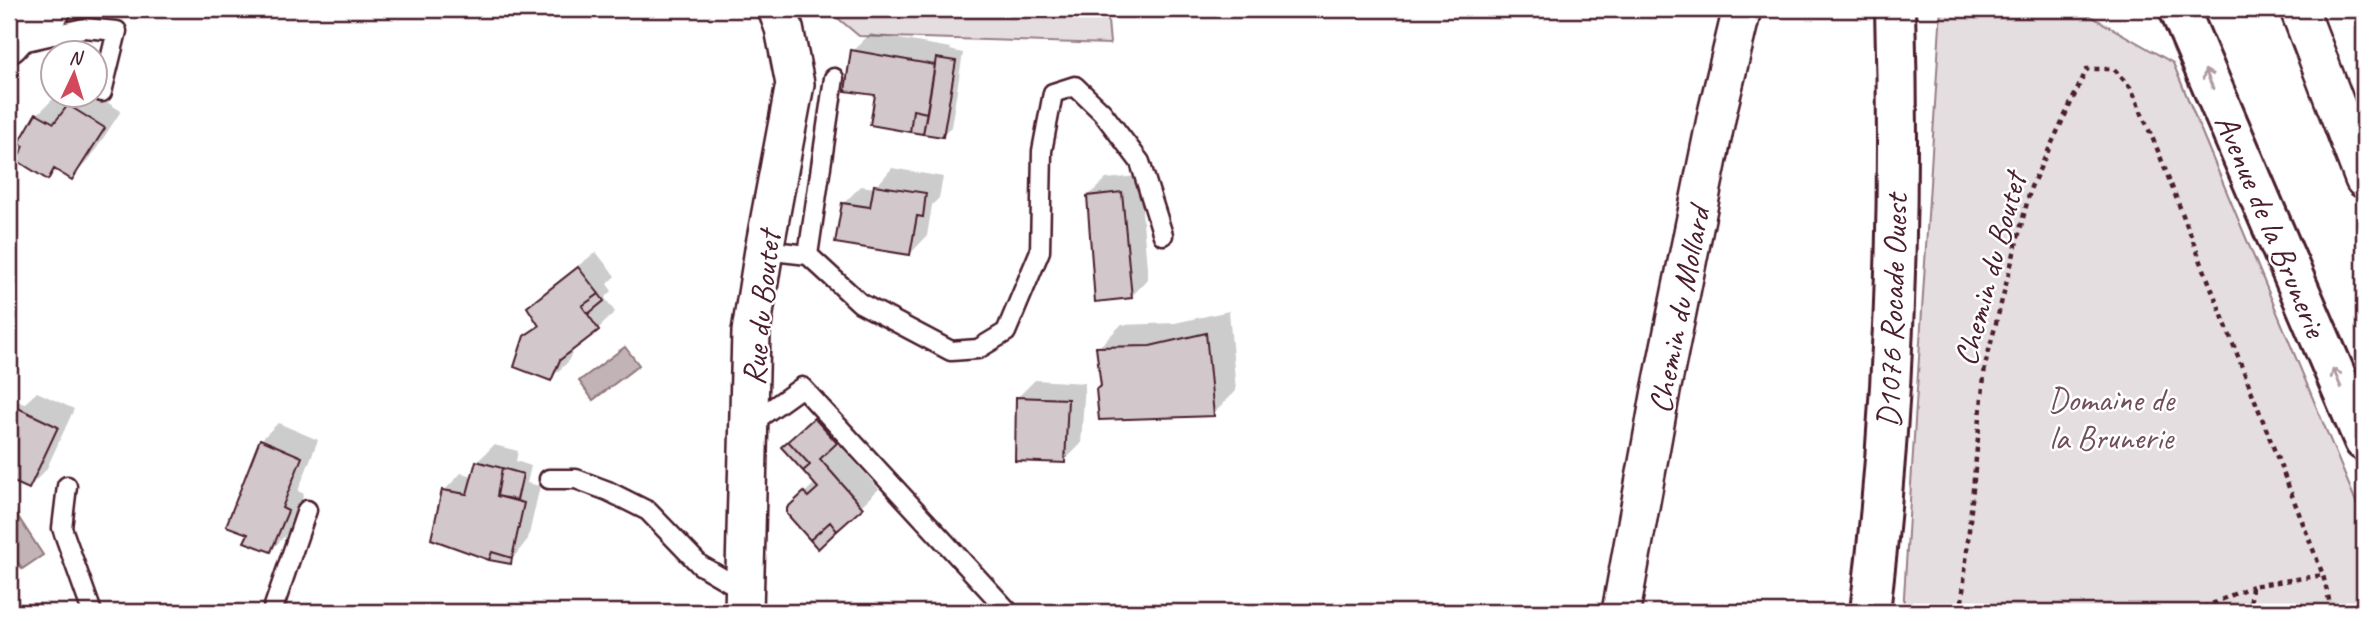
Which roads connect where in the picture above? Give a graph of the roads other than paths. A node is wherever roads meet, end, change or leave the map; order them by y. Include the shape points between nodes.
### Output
1 (52, 9) edge
2 (777, 9) edge
3 (1742, 9) edge
4 (1895, 9) edge
5 (2179, 9) edge
6 (2299, 9) edge
7 (38, 38) edge
8 (40, 38) edge
9 (9, 45) edge
10 (108, 68) edge
11 (834, 78) dead end
12 (2364, 179) edge
13 (1163, 235) dead end
14 (764, 250) junction
15 (808, 255) junction
16 (750, 425) junction
17 (2364, 441) edge
18 (549, 479) dead end
19 (67, 486) dead end
20 (307, 510) dead end
21 (743, 601) edge
22 (92, 612) edge
23 (272, 612) edge
24 (1009, 612) edge
25 (1621, 612) edge
26 (1870, 612) edge

1 - 9 street
2 - 14 street, Rue du Boutet via 795,83
3 - 25 street, Chemin du Mollard via 1660,396
4 - 26 main road, D1076 Rocade Ouest via 1895,309
17 -> 5 main road, Avenue de la Brunerie
6 - 12 street
7 - 9 lane
8 - 10 lane via 84,28 117,31
11 - 15 lane
13 - 15 lane via 1140,162 1102,112 1075,86 1054,93 1042,150 1040,251 1006,332 978,349 951,351 860,303
14 - 15 lane
14 - 16 street, Rue du Boutet via 751,332
16 - 21 street, Rue du Boutet
16 - 24 lane via 802,387
18 - 21 lane via 576,479 648,510 700,565
19 - 22 lane via 62,528
20 - 23 lane

